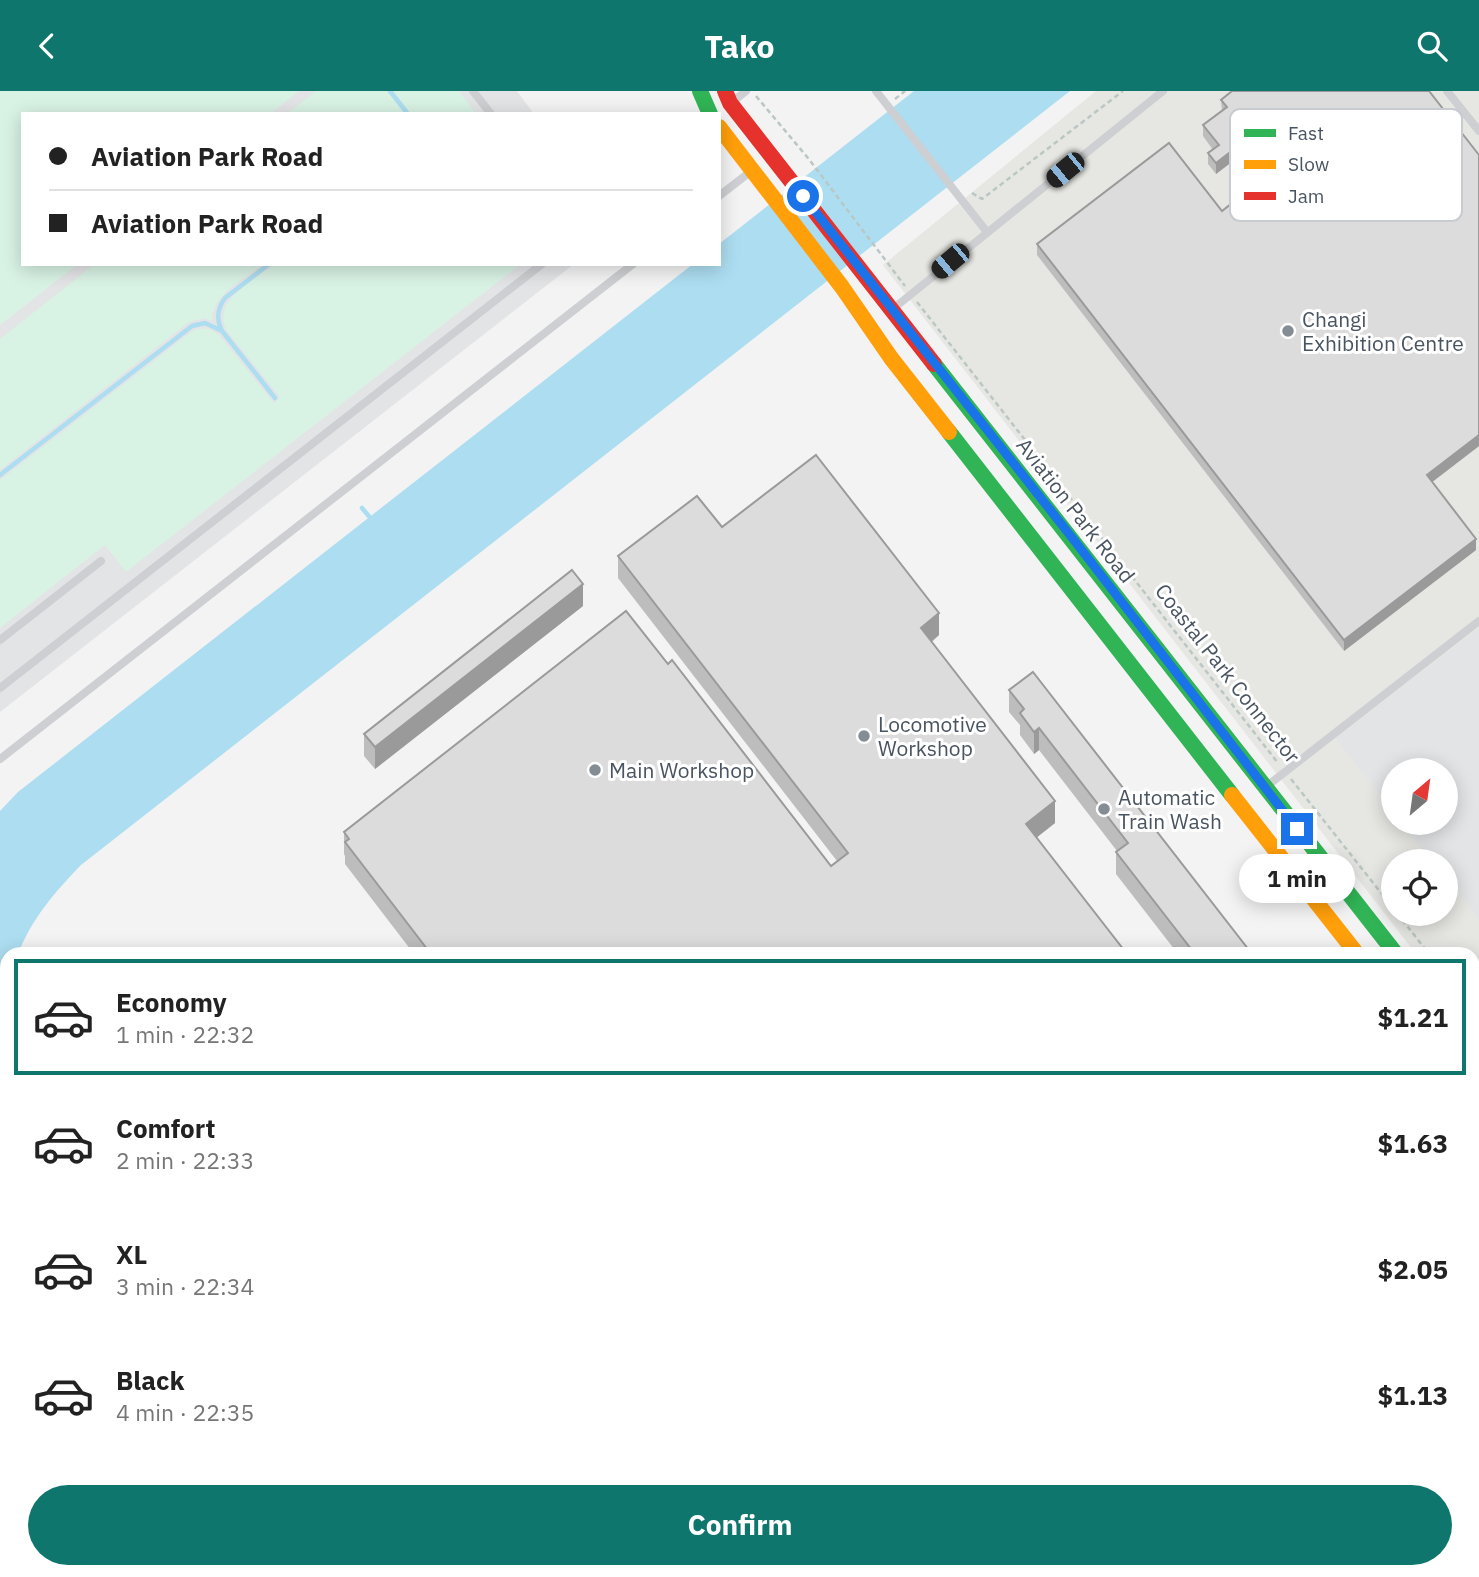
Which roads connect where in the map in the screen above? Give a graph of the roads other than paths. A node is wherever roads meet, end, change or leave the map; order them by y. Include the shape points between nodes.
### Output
1 (473, 91) edge
2 (700, 91) edge
3 (746, 91) edge
4 (876, 91) edge
5 (1163, 91) edge
6 (1447, 91) edge
7 (727, 97) edge
8 (1461, 109) edge
9 (1462, 110) edge
10 (489, 112) edge
11 (709, 112) edge
12 (721, 130) edge
13 (1479, 131) edge
14 (752, 171) junction
15 (721, 194) edge
16 (987, 232) junction
17 (539, 266) edge
18 (630, 266) edge
19 (891, 309) junction
20 (101, 561) dead end
21 (1479, 621) edge
22 (0, 640) edge
23 (0, 688) edge
24 (0, 759) edge
25 (1264, 788) junction
26 (1352, 947) edge
27 (1390, 947) edge

1 - 10 lane
2 - 11 main road
3 - 7 lane
4 - 16 lane
5 - 16 lane
6 - 8 lane
7 - 19 main road, Aviation Park Road
9 - 13 lane
12 - 14 main road
14 - 15 lane
14 - 26 main road via 891,358
16 - 19 lane
17 - 23 lane
18 - 24 lane
19 - 25 main road, Aviation Park Road
20 - 22 lane
21 - 25 lane
25 - 27 main road, Aviation Park Road

